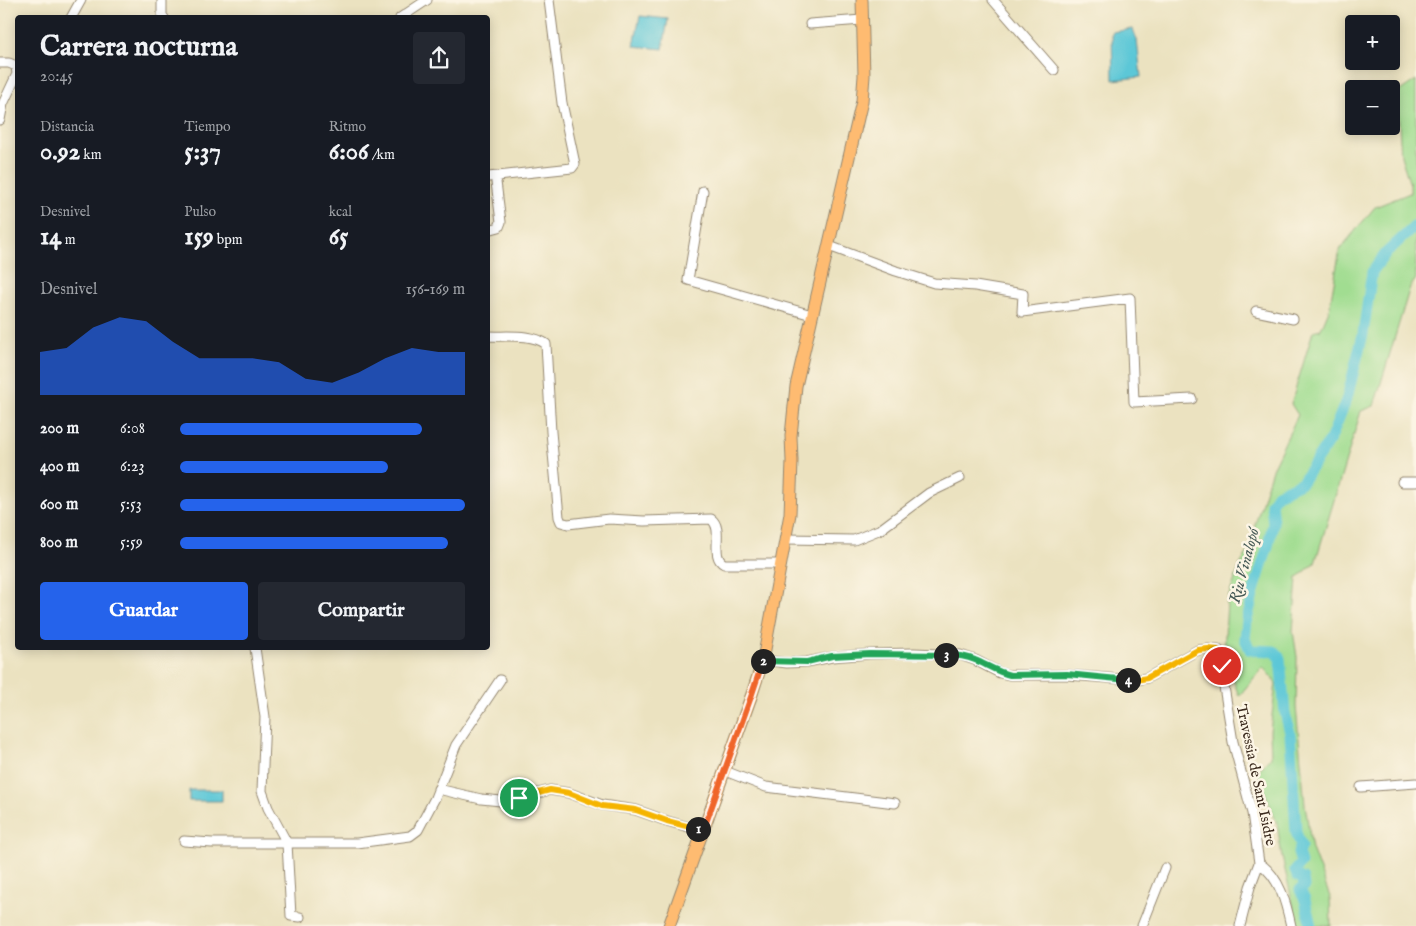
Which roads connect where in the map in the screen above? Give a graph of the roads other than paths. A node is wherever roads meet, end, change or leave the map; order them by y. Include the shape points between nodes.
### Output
1 (81, 0) edge
2 (162, 0) edge
3 (426, 0) edge
4 (549, 0) edge
5 (862, 0) edge
6 (993, 0) edge
7 (73, 15) edge
8 (162, 15) edge
9 (404, 15) edge
10 (862, 20) junction
11 (810, 24) dead end
12 (0, 63) edge
13 (15, 65) edge
14 (1054, 70) dead end
15 (15, 78) edge
16 (0, 120) edge
17 (498, 176) junction
18 (490, 177) edge
19 (703, 191) dead end
20 (490, 229) edge
21 (829, 246) junction
22 (1256, 311) dead end
23 (812, 315) junction
24 (1293, 319) dead end
25 (490, 336) edge
26 (1192, 399) dead end
27 (960, 478) dead end
28 (1402, 482) dead end
29 (1416, 482) edge
30 (785, 539) junction
31 (781, 564) junction
32 (255, 650) edge
33 (763, 660) junction
34 (500, 680) dead end
35 (725, 771) junction
36 (1416, 783) edge
37 (1361, 787) dead end
38 (438, 789) junction
39 (895, 803) dead end
40 (703, 831) junction
41 (184, 841) dead end
42 (287, 843) junction
43 (1259, 863) junction
44 (1165, 868) dead end
45 (300, 917) dead end
46 (669, 926) edge
47 (1142, 926) edge
48 (1240, 926) edge
49 (1291, 926) edge

1 - 7 street
2 - 8 street
3 - 9 street
4 - 17 street via 556,68 575,164 572,168 554,171
5 - 10 main road
6 - 14 street
10 - 11 street
10 - 21 main road via 862,101
12 - 13 street
15 - 16 street via 3,104
17 - 18 street
17 - 20 street via 501,222
19 - 23 street via 688,280
21 - 23 main road
21 - 26 street via 934,283 1023,294 1022,312 1130,298 1134,402
22 - 24 street
23 - 30 main road via 792,409 790,514
25 - 31 street via 528,338 546,344 561,522 568,524 609,518 644,521 711,518 717,528 720,562
27 - 30 street via 929,493 881,529 854,540
28 - 29 street
30 - 31 main road
31 - 33 main road
32 - 42 street via 265,717 262,791
33 - 35 main road
33 - 43 street, Travessia de Sant Isidre via 787,663 870,654 960,655 1010,675 1067,674 1136,680 1147,678 1198,650 1218,650 1233,742 1252,813
34 - 38 street via 456,745
35 - 39 street via 766,787
35 - 40 main road
36 - 37 street
38 - 40 street via 501,801 550,790 569,793 602,806 636,810
38 - 42 street via 418,830 410,836 357,843
40 - 46 main road
41 - 42 street
42 - 45 street via 292,916
43 - 48 street
43 - 49 street, Travessia de Sant Isidre via 1277,882
44 - 47 street

